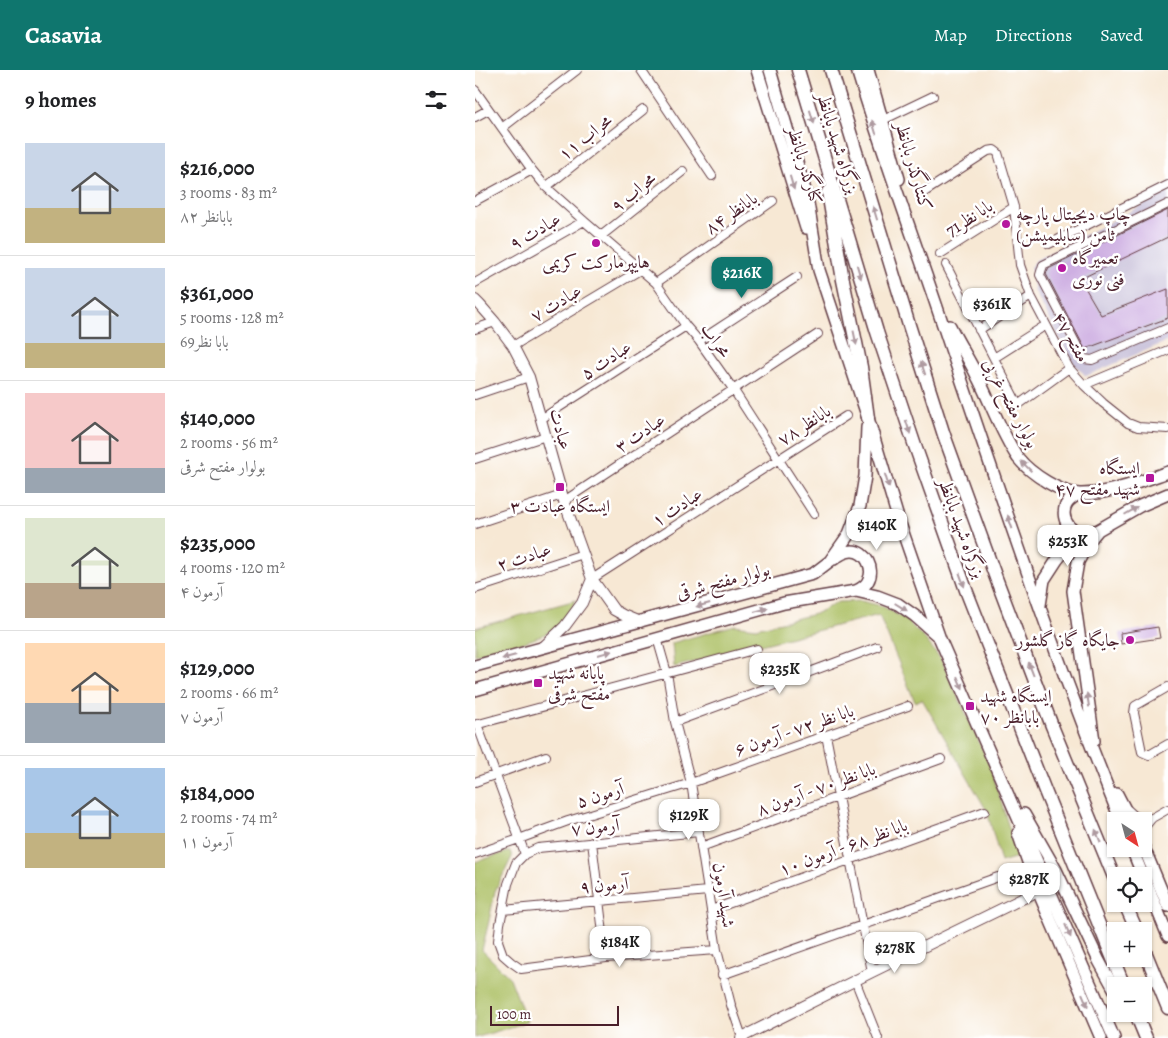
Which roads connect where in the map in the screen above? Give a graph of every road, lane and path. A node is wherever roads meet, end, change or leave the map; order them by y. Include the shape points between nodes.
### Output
1 (577, 70) edge
2 (641, 70) edge
3 (757, 70) edge
4 (770, 70) edge
5 (798, 70) edge
6 (831, 70) edge
7 (857, 70) edge
8 (867, 70) edge
9 (475, 90) edge
10 (933, 96) dead end
11 (488, 110) junction
12 (643, 110) dead end
13 (475, 117) edge
14 (883, 120) junction
15 (501, 128) junction
16 (818, 135) junction
17 (531, 170) junction
18 (683, 171) dead end
19 (712, 176) dead end
20 (1168, 185) edge
21 (546, 187) junction
22 (923, 193) dead end
23 (475, 200) edge
24 (773, 201) dead end
25 (1168, 204) edge
26 (1014, 207) junction
27 (584, 221) junction
28 (601, 236) junction
29 (1049, 244) dead end
30 (940, 254) dead end
31 (946, 265) dead end
32 (640, 270) junction
33 (819, 270) junction
34 (925, 272) junction
35 (797, 277) dead end
36 (475, 283) edge
37 (656, 283) junction
38 (1031, 296) junction
39 (475, 300) edge
40 (495, 322) junction
41 (1046, 325) junction
42 (686, 326) junction
43 (1168, 328) edge
44 (475, 329) edge
45 (979, 330) junction
46 (818, 334) dead end
47 (699, 341) junction
48 (513, 346) junction
49 (1168, 350) edge
50 (993, 358) junction
51 (1069, 368) junction
52 (529, 377) junction
53 (1084, 385) junction
54 (733, 389) junction
55 (475, 395) edge
56 (846, 416) dead end
57 (868, 418) junction
58 (541, 419) junction
59 (1168, 429) edge
60 (546, 436) junction
61 (475, 459) edge
62 (778, 460) junction
63 (1168, 472) edge
64 (1079, 494) junction
65 (1168, 494) edge
66 (563, 498) junction
67 (814, 514) dead end
68 (475, 524) edge
69 (1098, 530) junction
70 (583, 554) junction
71 (830, 561) junction
72 (592, 579) junction
73 (475, 589) edge
74 (856, 591) junction
75 (1040, 606) junction
76 (640, 622) junction
77 (657, 638) junction
78 (940, 639) junction
79 (877, 647) dead end
80 (542, 648) junction
81 (757, 649) dead end
82 (475, 666) edge
83 (667, 674) junction
84 (1168, 687) edge
85 (475, 690) edge
86 (908, 706) dead end
87 (675, 722) junction
88 (476, 724) edge
89 (826, 735) junction
90 (1168, 744) edge
91 (546, 756) dead end
92 (992, 758) junction
93 (941, 759) dead end
94 (1098, 765) junction
95 (495, 775) junction
96 (475, 782) edge
97 (691, 783) junction
98 (1115, 791) junction
99 (838, 797) junction
100 (1168, 809) edge
101 (985, 811) dead end
102 (1117, 812) edge
103 (1126, 812) edge
104 (1130, 812) edge
105 (1153, 817) edge
106 (699, 832) junction
107 (519, 839) junction
108 (592, 842) junction
109 (701, 847) junction
110 (475, 854) edge
111 (525, 854) junction
112 (1148, 858) edge
113 (850, 860) junction
114 (1110, 867) edge
115 (998, 877) dead end
116 (708, 891) junction
117 (1038, 891) junction
118 (1152, 897) edge
119 (599, 901) junction
120 (1168, 906) edge
121 (503, 910) junction
122 (711, 910) junction
123 (863, 925) junction
124 (1168, 936) edge
125 (717, 950) junction
126 (606, 958) junction
127 (1151, 967) edge
128 (872, 972) junction
129 (722, 975) junction
130 (1108, 977) edge
131 (1121, 977) edge
132 (855, 980) junction
133 (1168, 1008) edge
134 (1134, 1022) edge
135 (1139, 1022) edge
136 (742, 1037) edge
137 (878, 1038) edge
138 (1101, 1038) edge
139 (1113, 1038) edge
140 (1144, 1038) edge

1 - 15 street
2 - 19 street
3 -> 33 main road, کنارگذر بابانظر
4 - 33 main road via 807,197
5 -> 16 highway, بزرگراه شهید بابانظر
114 -> 6 highway, بزرگراه شهید بابانظر via 1052,726 944,435
34 -> 7 main road
8 - 14 main road, کنتارگذر بابانظر
9 - 11 street, محراب
10 - 14 street
11 - 13 street
11 - 15 street, محراب
12 - 21 street, محراب ۱۱
14 - 34 main road, کنتارگذر بابانظر
15 - 17 street, محراب
16 -> 57 highway
16 -> 131 highway, بزرگراه شهید بابانظر via 913,443 966,590
17 - 21 street, محراب
17 - 23 street
18 - 28 street, محراب ۹
20 - 29 street
21 - 27 street, محراب
22 - 26 street, مفتح ۴۷ via 994,150
24 - 37 street, بابانظر ۸۴
25 - 43 street via 1043,266 1040,275 1084,359 1092,360
26 - 30 street, بابا نظر71
26 - 38 street, مفتح ۴۷ via 1020,265
27 - 28 street, محراب
27 - 36 street, عبادت ۹
28 - 32 street, محراب
31 - 45 street
32 - 37 street, محراب
32 - 48 street, عبادت ۷
33 - 57 main road
64 -> 34 main road, بولوار مفتح غربی via 1057,488 1036,476 1019,459
75 -> 34 main road
35 - 47 street
37 - 42 street, محراب
38 - 41 street, مفتح ۴۷
38 - 45 street
39 - 40 street, عبادت
40 - 44 street
40 - 48 street, عبادت
41 - 50 street
41 - 51 street, مفتح ۴۷
42 - 47 street, محراب
42 - 58 street, عبادت ۵
45 - 50 street
46 - 54 street, عبادت ۳
47 - 54 street, محراب
48 - 52 street, عبادت
49 - 53 street
50 - 51 street via 1018,405
51 - 53 street, مفتح ۴۷
52 - 55 street
52 - 58 street, عبادت
53 - 59 street, مفتح ۴۷ via 1127,423
54 - 62 street, محراب
54 - 66 street, عبادت ۳
56 - 62 street, بابانظر ۷۸
57 - 71 main road, بولوار مفتح شرقی via 860,506 849,534
57 -> 78 main road
58 - 60 street, عبادت
60 - 61 street
60 - 66 street, عبادت
62 - 67 street, محراب
62 - 72 street, عبادت ۱
63 - 64 main road, بولوار مفتح غربی via 1102,492
64 - 69 main road via 1067,505 1066,521 1070,528 1082,534
69 -> 65 main road
66 - 68 street, عبادت ۳
66 - 70 street, عبادت
69 - 75 main road via 1076,541 1057,560 1045,580
94 -> 69 main road via 1073,591 1078,562
70 - 72 street, عبادت
70 - 73 street, عبادت ۲
71 - 74 main road via 843,552 863,554 871,574 868,583
71 -> 76 main road, بولوار مفتح شرقی via 813,574
72 - 76 street, عبادت via 614,610
72 - 80 street via 582,603 565,626
77 -> 74 main road via 784,603
74 -> 78 main road via 898,604
75 - 94 main road
76 - 80 main road, بولوار مفتح شرقی
77 - 83 street, شهید آرمون
85 -> 77 main road
78 -> 92 main road
79 - 87 street
80 -> 82 main road, بولوار مفتح شرقی
81 - 83 street
83 - 87 street, شهید آرمون
83 - 88 street
84 - 90 street via 1135,706 1134,713 1142,752 1149,755
86 - 89 street, بابا نظر ۷۲ - آرمون ۶
87 - 97 street, شهید آرمون
88 - 95 street
89 - 97 street, بابا نظر ۷۲ - آرمون ۶
89 - 99 street
91 - 95 street
92 - 117 main road
92 - 130 main road via 1056,870
92 -> 139 main road
93 - 99 street, بابا نظر ۷۰ - آرمون ۸
94 - 98 main road
94 - 102 main road
95 - 96 street
95 - 107 street
97 - 106 street, شهید آرمون
97 - 107 street, آرمون ۵ via 568,820
98 - 103 main road
98 - 104 street
99 - 109 street, بابا نظر ۷۰ - آرمون ۸
99 - 113 street
100 - 105 street
101 - 113 street, بابا نظر ۶۸ - آرمون ۱۰
106 - 108 street, آرمون ۷
106 - 109 street, شهید آرمون
107 - 110 street, آرمون ۵
107 - 111 street
108 - 111 street, آرمون ۷ via 538,848
108 - 119 street
109 - 116 street, شهید آرمون
111 - 121 street via 516,863
112 - 120 main road
113 - 122 street, بابا نظر ۶۸ - آرمون ۱۰
113 - 123 street
115 - 123 street
116 - 119 street, آرمون ۹
116 - 122 street, شهید آرمون
117 - 128 street
117 -> 138 main road
118 - 124 main road
119 - 121 street, آرمون ۹
119 - 126 street
121 - 126 street via 498,941 503,955 521,968
122 - 125 street, شهید آرمون
123 - 128 street
123 - 129 street
125 - 126 street
125 - 129 street, شهید آرمون
127 - 133 highway
128 - 132 street
129 - 136 street, شهید آرمون
132 - 136 street
132 - 137 street
134 - 140 main road
135 - 140 highway

